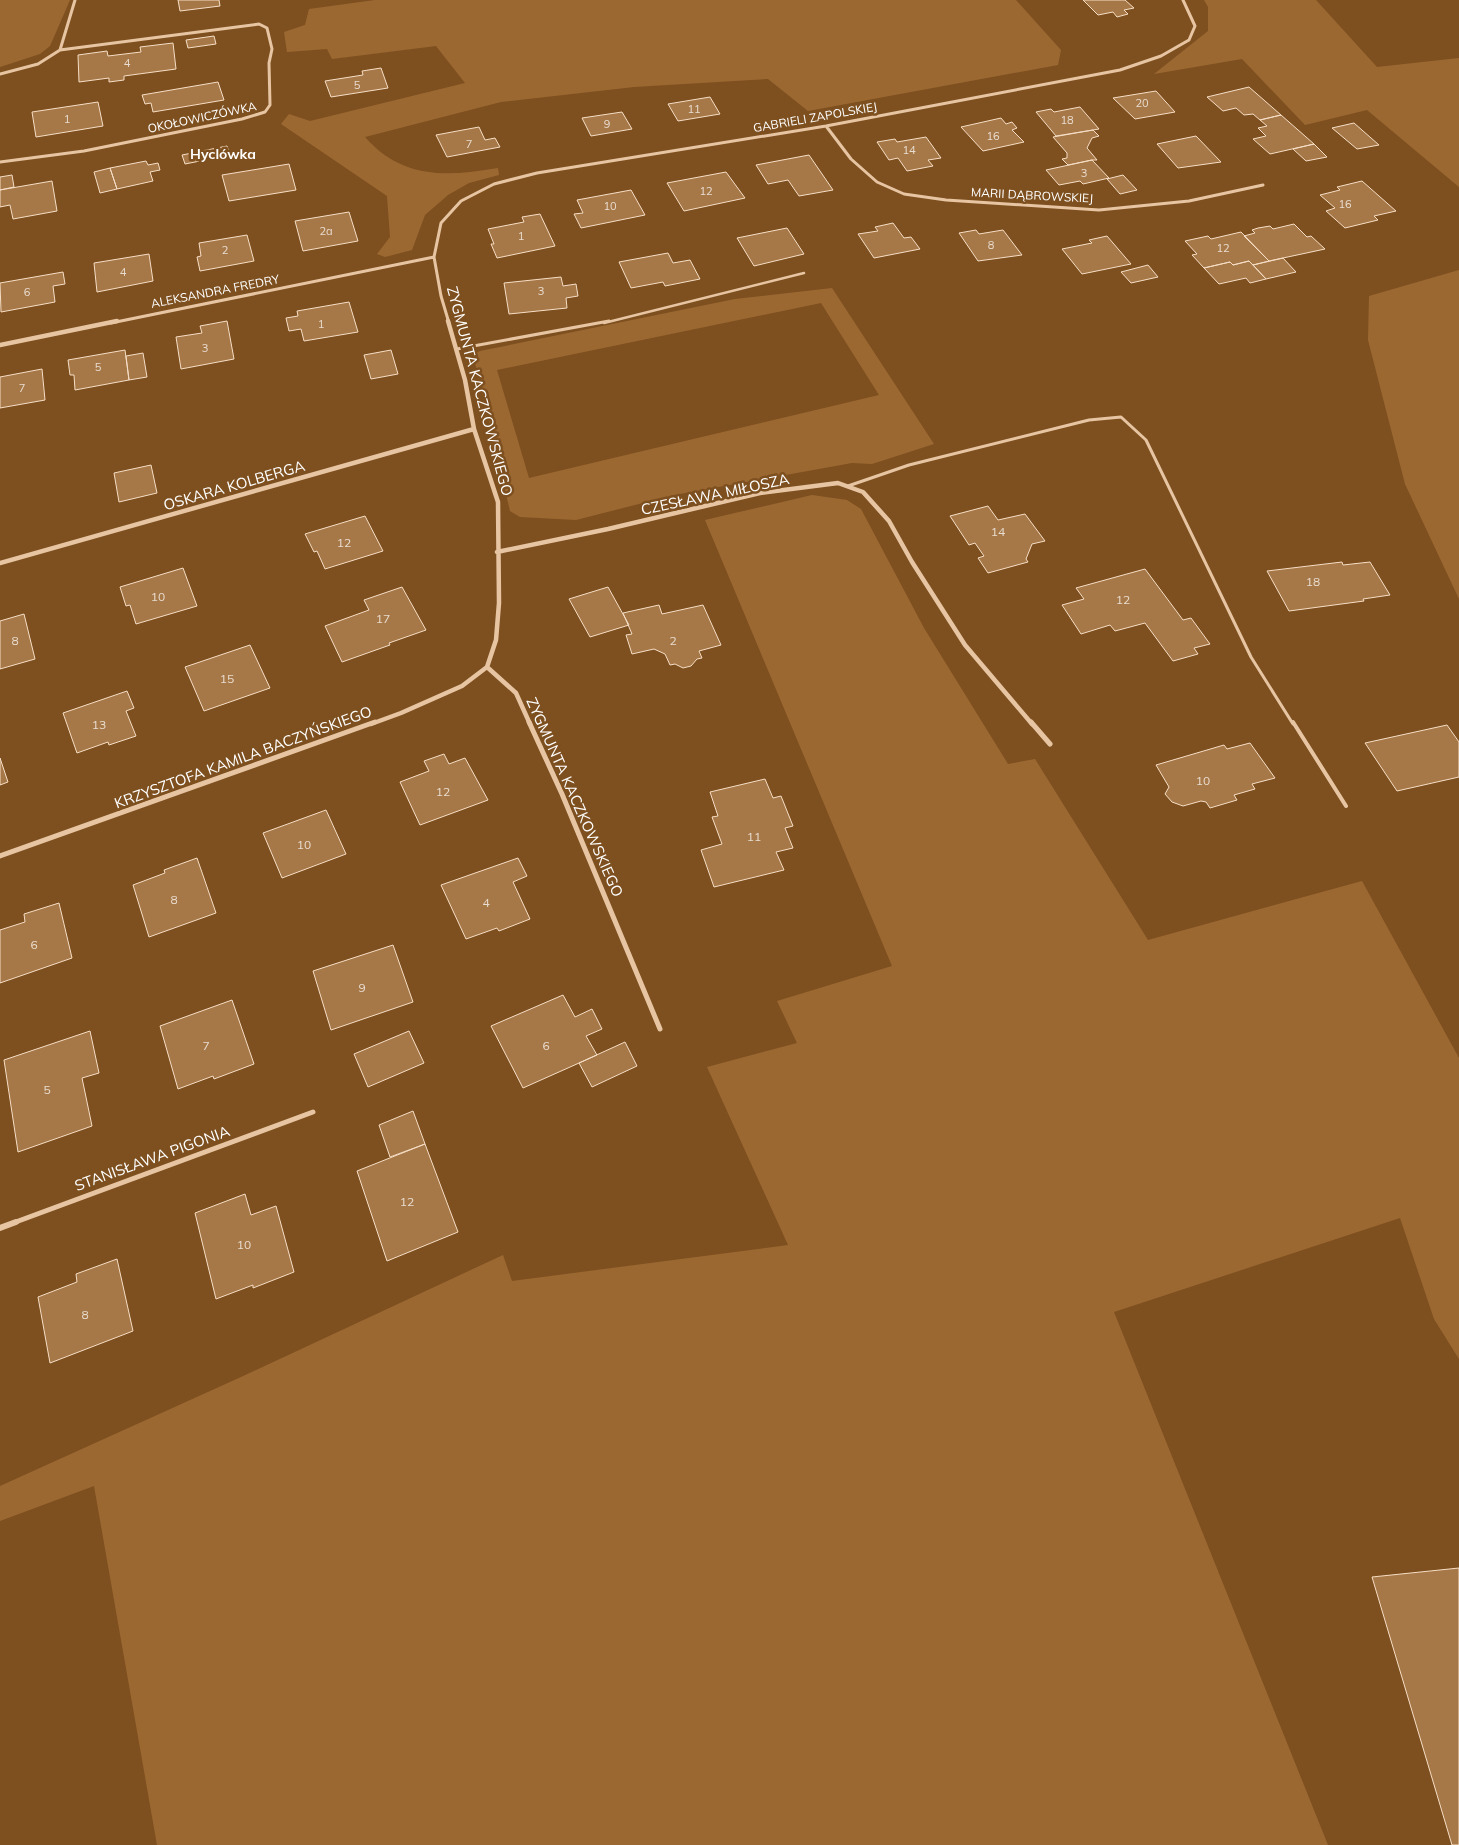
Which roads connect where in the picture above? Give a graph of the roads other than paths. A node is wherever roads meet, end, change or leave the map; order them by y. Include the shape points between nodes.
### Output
1 (76, 0) edge
2 (1182, 0) edge
3 (60, 50) junction
4 (0, 74) edge
5 (826, 126) junction
6 (0, 162) edge
7 (1263, 185) dead end
8 (434, 257) junction
9 (804, 273) dead end
10 (0, 345) edge
11 (457, 349) junction
12 (474, 429) junction
13 (848, 486) junction
14 (498, 552) junction
15 (0, 563) edge
16 (487, 667) junction
17 (1050, 744) dead end
18 (1346, 806) dead end
19 (0, 856) edge
20 (660, 1029) dead end
21 (313, 1112) dead end
22 (0, 1228) edge

1 - 3 street
2 - 5 street, GABRIELI ZAPOLSKIEJ via 1195,26 1190,40 1161,56 1120,70
3 - 4 street, OKOŁOWICZÓWKA via 38,64
3 - 6 street, OKOŁOWICZÓWKA via 259,24 267,28 272,48 270,105 265,112 225,123 84,151
5 - 7 street, MARII DĄBROWSKIEJ via 851,159 877,182 904,194 946,200 1099,210 1189,201
5 - 8 street, GABRIELI ZAPOLSKIEJ via 537,173 494,184 461,201 441,223
8 - 10 street, ALEKSANDRA FREDRY
8 - 11 street, ZYGMUNTA KACZKOWSKIEGO via 441,296
9 - 11 lane via 602,323
11 - 12 street, ZYGMUNTA KACZKOWSKIEGO
12 - 14 street, ZYGMUNTA KACZKOWSKIEGO via 498,502
12 - 15 street, OSKARA KOLBERGA
13 - 14 street, CZESŁAWA MIŁOSZA via 838,483 760,492
13 - 17 street, CZESŁAWA MIŁOSZA via 863,492 889,521 965,645
13 - 18 lane via 910,465 1089,420 1121,417 1146,440 1251,657
14 - 16 street, ZYGMUNTA KACZKOWSKIEGO via 496,640
16 - 19 street, KRZYSZTOFA KAMILA BACZYŃSKIEGO via 462,686 401,713
16 - 20 street, ZYGMUNTA KACZKOWSKIEGO via 516,693 520,701
21 - 22 street, STANISŁAWA PIGONIA

